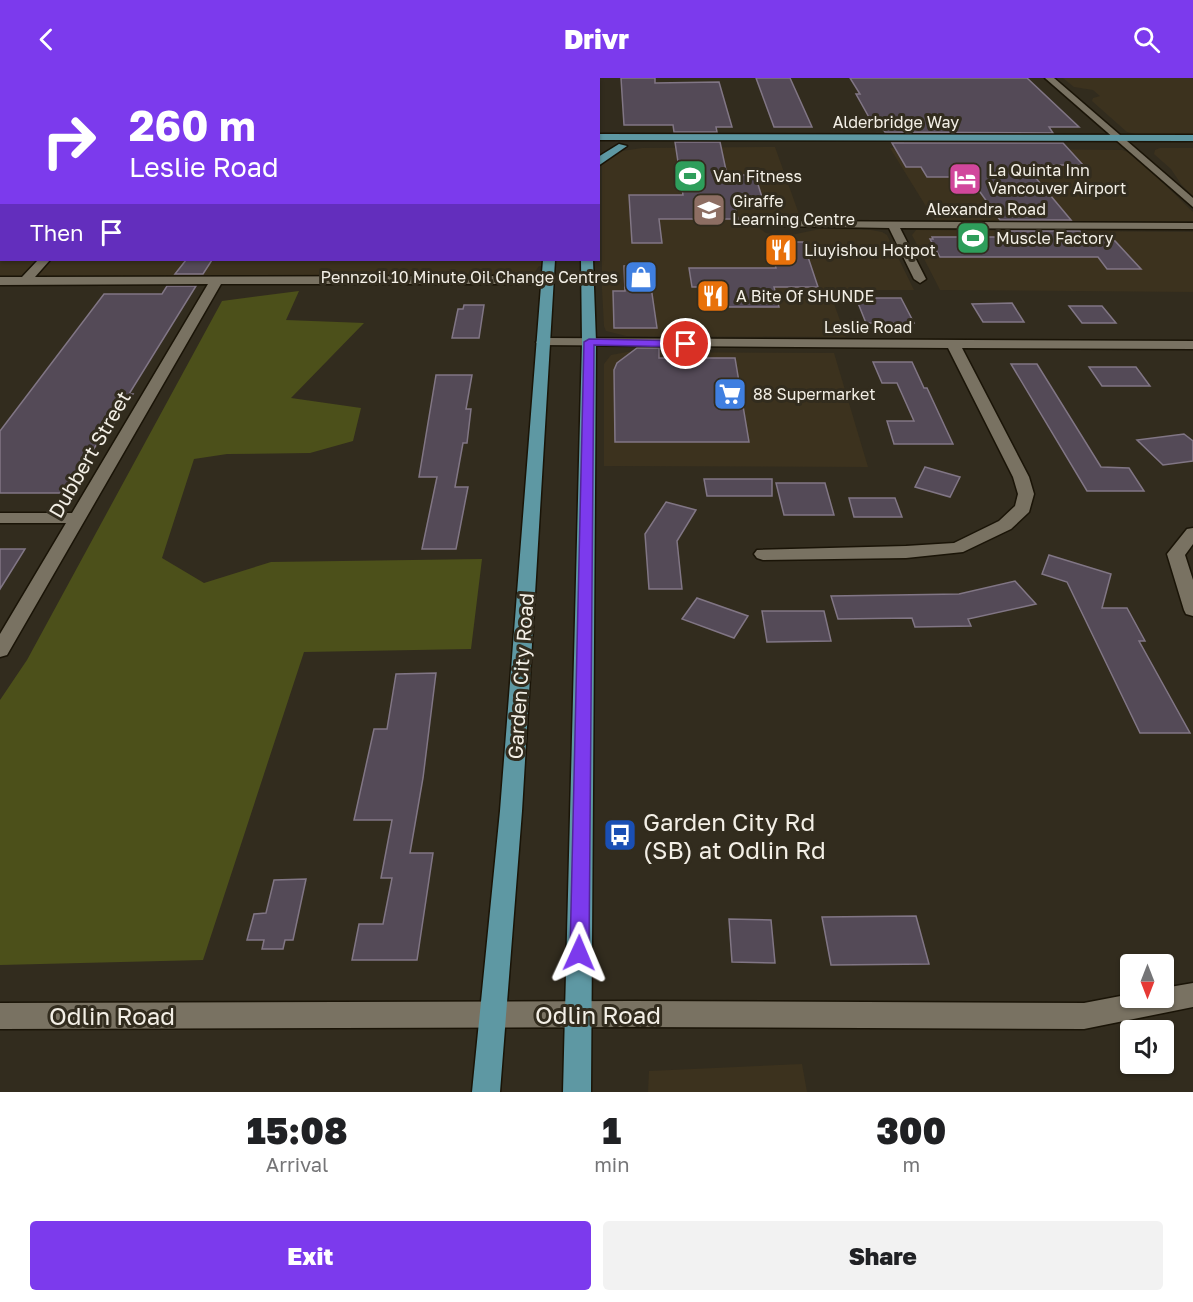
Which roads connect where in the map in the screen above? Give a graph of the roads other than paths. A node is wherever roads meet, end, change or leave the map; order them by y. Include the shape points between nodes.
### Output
1 (1049, 78) edge
2 (600, 126) edge
3 (600, 137) edge
4 (649, 137) junction
5 (1120, 137) junction
6 (1193, 138) edge
7 (1131, 145) junction
8 (1193, 145) edge
9 (600, 146) edge
10 (621, 146) junction
11 (600, 161) edge
12 (1193, 204) edge
13 (779, 224) dead end
14 (893, 225) junction
15 (1193, 226) edge
16 (43, 261) edge
17 (549, 261) edge
18 (589, 261) edge
19 (920, 279) dead end
20 (0, 280) edge
21 (25, 280) junction
22 (217, 280) junction
23 (548, 280) junction
24 (543, 342) junction
25 (589, 342) junction
26 (954, 344) junction
27 (1193, 345) edge
28 (0, 518) edge
29 (78, 518) junction
30 (1193, 533) edge
31 (763, 554) dead end
32 (1193, 610) edge
33 (0, 650) edge
34 (1193, 995) edge
35 (493, 1014) junction
36 (579, 1014) junction
37 (0, 1016) edge
38 (486, 1092) edge
39 (577, 1092) edge

1 - 5 street
2 - 4 main road
3 - 4 main road, Alderbridge Way
4 - 5 main road, Alderbridge Way
5 - 6 main road, Alderbridge Way
5 - 7 street
7 - 8 main road, Alderbridge Way
7 - 10 main road, Alderbridge Way
7 - 12 street
9 - 10 main road, Alderbridge Way
10 - 11 main road
13 - 14 street, Alexandra Road
14 - 15 street, Alexandra Road
14 - 19 street
16 - 21 street
17 - 23 main road, Garden City Road
18 - 25 main road
20 - 21 street
21 - 22 street
22 - 23 street
22 - 29 street, Dubbert Street
23 - 24 main road, Garden City Road
24 - 25 street, Leslie Road
24 - 35 main road, Garden City Road
25 - 26 street, Leslie Road
25 - 36 main road
26 - 27 street, Leslie Road
26 - 31 street via 1021,477 1026,494 1023,508 1005,525 957,548
28 - 29 street
29 - 33 street, Dubbert Street
30 - 32 street via 1176,554
34 - 36 street, Odlin Road via 1084,1016
35 - 36 street, Odlin Road
35 - 37 street, Odlin Road
35 - 38 main road, Garden City Road
36 - 39 main road

